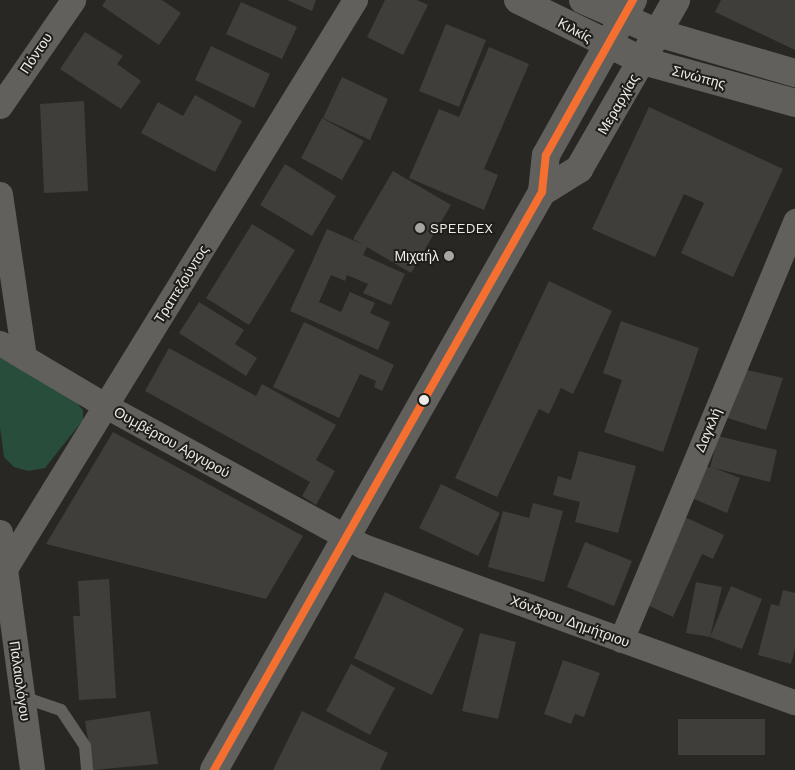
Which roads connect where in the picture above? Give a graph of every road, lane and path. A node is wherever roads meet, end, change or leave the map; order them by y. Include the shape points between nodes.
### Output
1 (73, 0) edge
2 (355, 0) edge
3 (518, 0) edge
4 (583, 0) edge
5 (676, 0) edge
6 (627, 10) edge
7 (658, 33) junction
8 (605, 46) junction
9 (643, 61) junction
10 (795, 73) edge
11 (795, 103) edge
12 (0, 106) edge
13 (542, 192) junction
14 (0, 194) edge
15 (795, 221) edge
16 (0, 343) edge
17 (24, 357) junction
18 (106, 406) junction
19 (0, 532) edge
20 (346, 537) junction
21 (6, 567) junction
22 (621, 640) junction
23 (23, 697) junction
24 (795, 702) edge
25 (32, 770) edge
26 (87, 770) edge
27 (214, 770) edge

1 - 12 street, Πόντου
2 - 18 street, Τραπεζούντος
3 - 8 main road, Κιλκίς
4 - 6 main road
5 - 7 main road, Μεραρχίας
6 - 7 main road
6 - 8 main road
7 - 9 main road, Μεραρχίας
7 - 10 main road
8 - 9 main road, Σινώπης
8 - 13 main road via 546,155
9 - 11 main road, Σινώπης
9 - 13 main road, Μεραρχίας via 580,170
13 - 20 main road
14 - 17 street
15 - 22 street, Δαγκλή
16 - 17 street, Ουμβέρτου Αργυρού
17 - 18 street, Ουμβέρτου Αργυρού
18 - 20 street, Ουμβέρτου Αργυρού
18 - 21 street, Τραπεζούντος
19 - 21 street, Παλαιολόγου
20 - 22 street, Χόνδρου Δημήτριου
20 - 27 main road
21 - 23 street, Παλαιολόγου
22 - 24 street, Χόνδρου Δημήτριου
23 - 25 street, Παλαιολόγου
23 - 26 lane via 61,710 85,746

